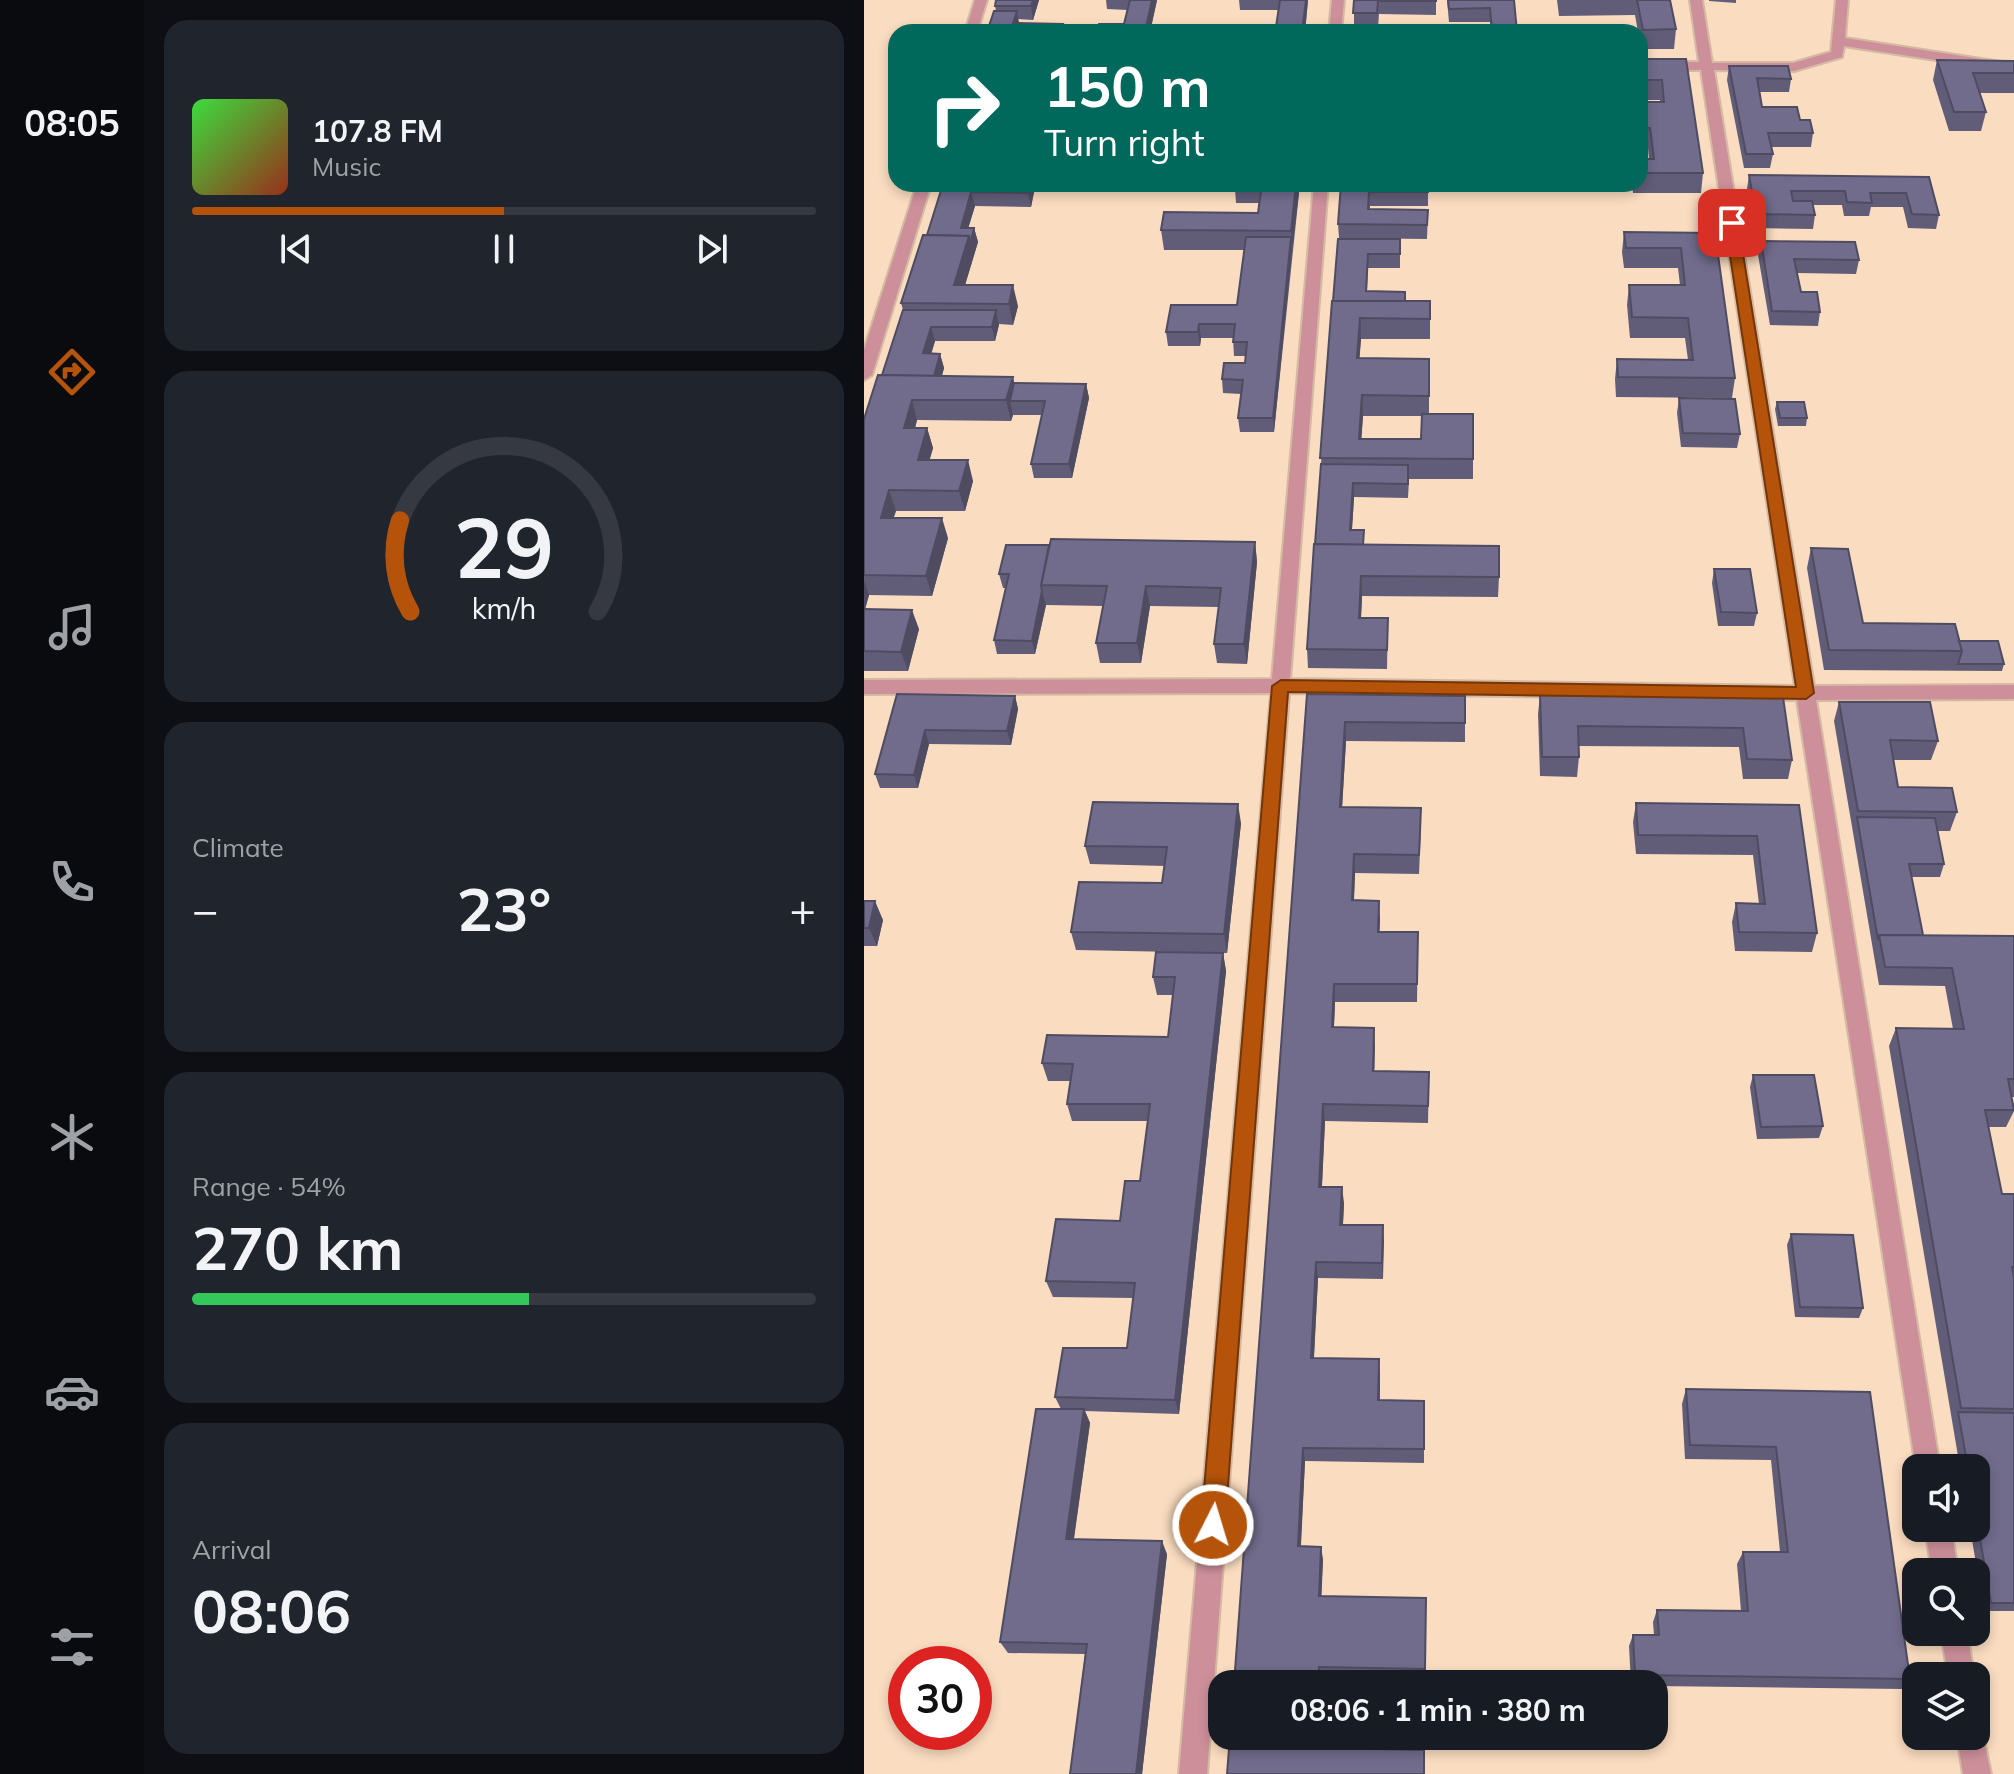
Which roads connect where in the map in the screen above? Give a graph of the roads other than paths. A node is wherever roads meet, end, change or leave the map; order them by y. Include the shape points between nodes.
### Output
1 (981, 0) edge
2 (1338, 0) edge
3 (1696, 0) edge
4 (1842, 0) edge
5 (974, 24) edge
6 (1336, 24) edge
7 (1838, 41) junction
8 (1648, 66) edge
9 (1707, 67) junction
10 (2014, 68) edge
11 (921, 192) edge
12 (1320, 192) edge
13 (864, 375) edge
14 (1281, 686) junction
15 (864, 687) edge
16 (2014, 692) edge
17 (1806, 693) junction
18 (1926, 1454) edge
19 (1973, 1750) edge
20 (1193, 1774) edge
21 (1977, 1774) edge

1 - 5 street
2 - 6 street
3 - 9 street
4 - 7 street
7 - 9 street via 1837,54 1794,67
7 - 10 street
8 - 9 street
9 - 17 street
11 - 13 street
12 - 14 street
14 - 15 street
14 - 17 street
14 - 20 street
16 - 17 street
17 - 18 street
19 - 21 street

